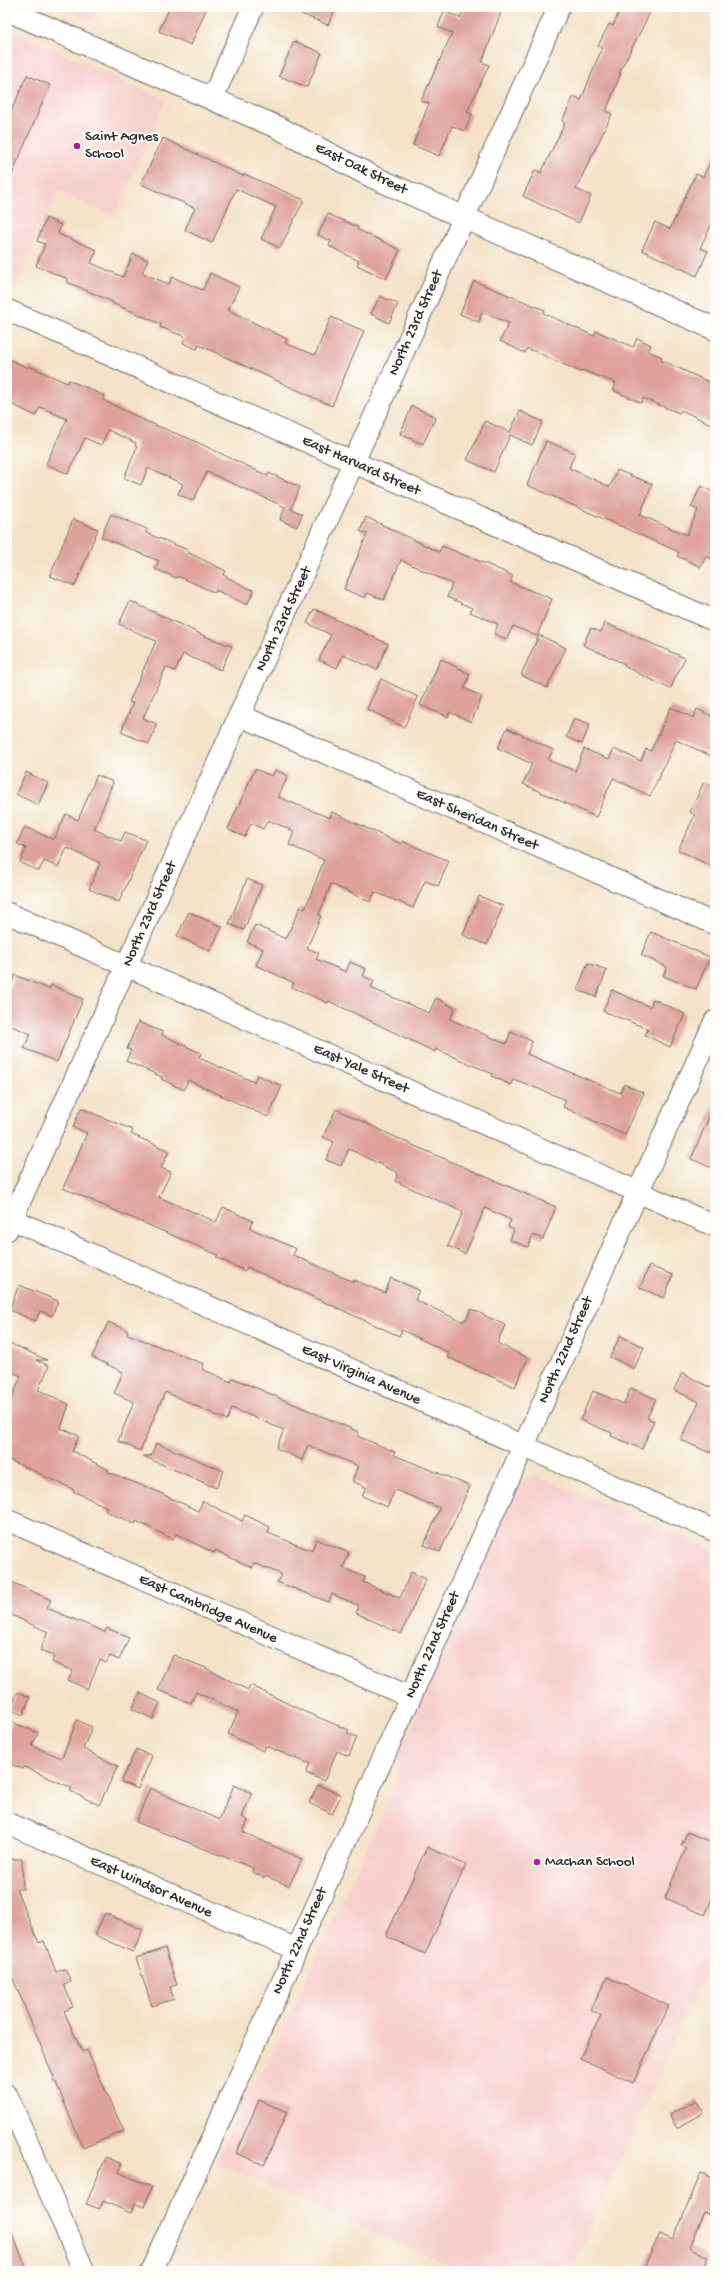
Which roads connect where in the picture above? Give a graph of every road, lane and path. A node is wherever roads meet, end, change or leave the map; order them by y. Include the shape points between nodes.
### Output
1 (253, 7) edge
2 (559, 7) edge
3 (7, 10) edge
4 (212, 99) junction
5 (463, 218) junction
6 (7, 310) edge
7 (715, 329) edge
8 (354, 464) junction
9 (715, 621) edge
10 (239, 715) junction
11 (7, 913) edge
12 (715, 924) edge
13 (127, 965) junction
14 (715, 1021) edge
15 (637, 1191) junction
16 (9, 1222) edge
17 (715, 1226) edge
18 (522, 1447) junction
19 (7, 1520) edge
20 (715, 1531) edge
21 (410, 1697) junction
22 (7, 1823) edge
23 (296, 1950) junction
24 (7, 2095) edge
25 (84, 2271) edge
26 (152, 2271) edge

1 - 4 street
2 - 5 street, North 23rd Street
3 - 4 street, East Oak Street
4 - 5 street, East Oak Street via 277,127 373,177
5 - 7 street, East Oak Street
5 - 8 street, North 23rd Street
6 - 8 street, East Harvard Street
8 - 9 street, East Harvard Street
8 - 10 street, North 23rd Street
10 - 12 street, East Sheridan Street
10 - 13 street, North 23rd Street
11 - 13 street, East Yale Street
13 - 15 street, East Yale Street
13 - 16 street, North 23rd Street
14 - 15 street, North 22nd Street
15 - 17 street, East Yale Street
15 - 18 street, North 22nd Street
16 - 18 street, East Virginia Avenue
18 - 20 street, East Virginia Avenue
18 - 21 street, North 22nd Street
19 - 21 street, East Cambridge Avenue
21 - 23 street, North 22nd Street
22 - 23 street, East Windsor Avenue
23 - 26 street, North 22nd Street
24 - 25 street

